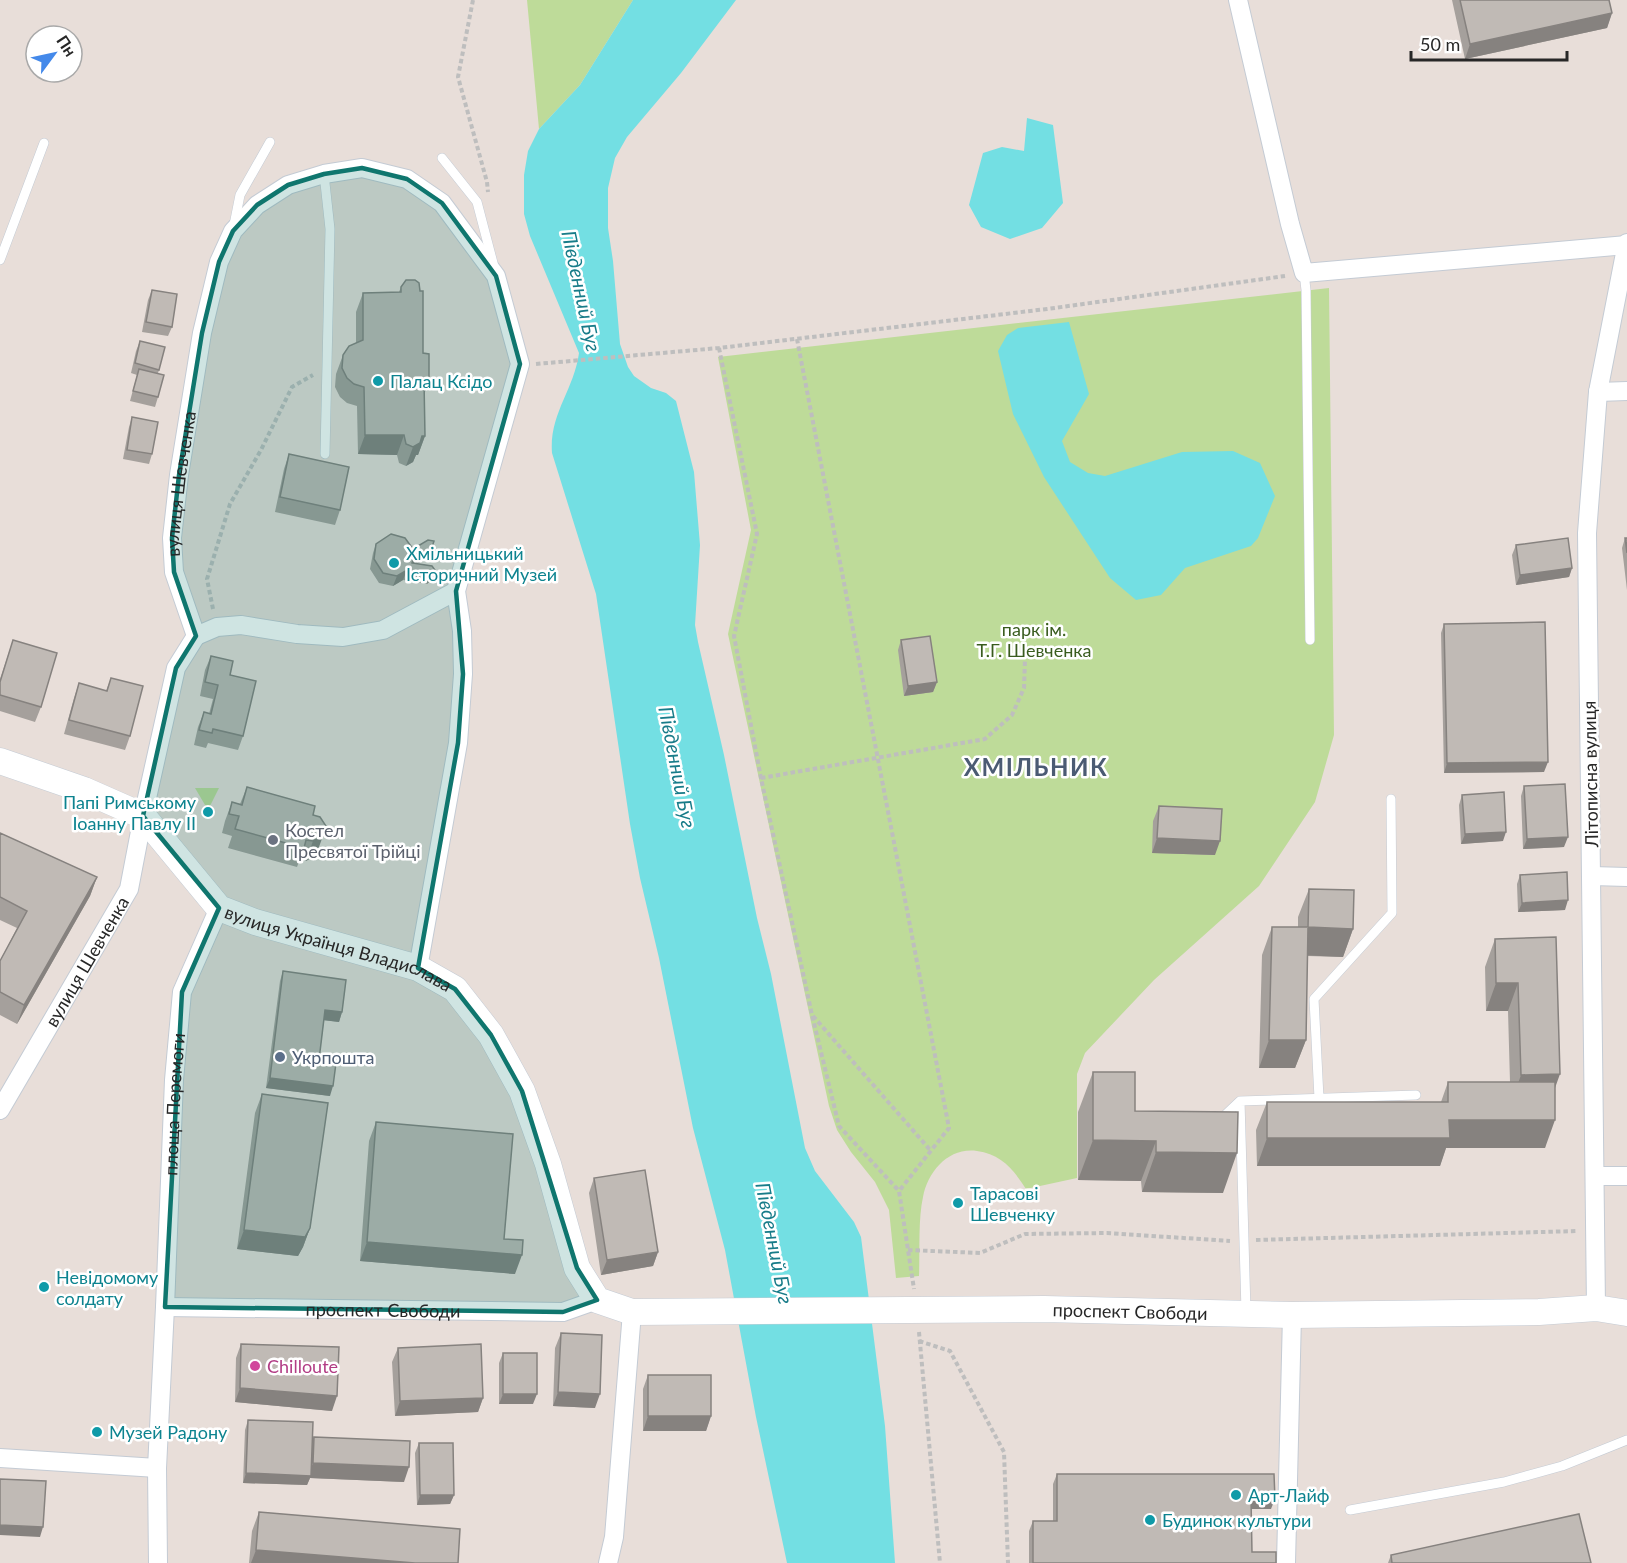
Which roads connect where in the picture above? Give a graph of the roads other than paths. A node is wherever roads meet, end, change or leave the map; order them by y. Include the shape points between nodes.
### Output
1 (1238, 0) edge
2 (270, 142) dead end
3 (44, 144) dead end
4 (442, 158) dead end
5 (324, 174) junction
6 (233, 231) junction
7 (1627, 244) edge
8 (0, 260) edge
9 (1304, 273) junction
10 (496, 276) junction
11 (1627, 391) edge
12 (1598, 392) junction
13 (325, 454) dead end
14 (456, 591) junction
15 (196, 636) junction
16 (1310, 640) dead end
17 (0, 761) edge
18 (1391, 799) dead end
19 (143, 816) junction
20 (1592, 876) junction
21 (1627, 877) edge
22 (219, 908) junction
23 (418, 968) junction
24 (1416, 1095) dead end
25 (1319, 1098) junction
26 (1240, 1101) junction
27 (0, 1110) edge
28 (1217, 1123) edge
29 (1595, 1176) junction
30 (1627, 1176) edge
31 (597, 1300) junction
32 (165, 1307) junction
33 (1596, 1308) junction
34 (632, 1312) junction
35 (1627, 1313) edge
36 (1246, 1314) junction
37 (1292, 1315) junction
38 (1627, 1440) edge
39 (0, 1458) edge
40 (157, 1468) junction
41 (1350, 1510) dead end
42 (158, 1563) edge
43 (608, 1563) edge
44 (1286, 1563) edge

1 - 9 street
2 - 6 lane via 240,195
3 - 8 lane
4 - 10 lane via 477,202
5 - 6 street, вулиця Шевченка via 288,185 257,205
5 - 10 street, вулиця Шевченка via 362,168 407,179 442,202
5 - 13 lane via 330,229
6 - 15 street, вулиця Шевченка via 219,262 202,333 172,538 174,572
7 - 9 street
7 - 12 street, Літописна вулиця
9 - 16 lane
10 - 14 street, вулиця Шевченка via 520,364
11 - 12 street
12 - 20 street, Літописна вулиця via 1587,533
14 - 15 street via 383,630 344,637 241,625 217,627
14 - 23 street via 462,631 458,743
15 - 19 street, вулиця Шевченка via 176,668
17 - 19 main road, вулиця Українця Владислава via 84,790
18 - 25 lane via 1392,913 1314,999
19 - 22 main road, вулиця Українця Владислава
19 - 27 street, вулиця Шевченка via 129,890
20 - 21 street
20 - 29 street, Літописна вулиця
22 - 23 main road, вулиця Українця Владислава
22 - 32 street, площа Перемоги via 182,992 174,1080
23 - 31 main road, вулиця Українця Владислава via 455,989 491,1035 522,1091 577,1268
24 - 25 lane
25 - 26 lane
26 - 28 lane
26 - 36 lane
29 - 30 street
29 - 33 street, Літописна вулиця
31 - 32 street, проспект Свободи via 563,1312
31 - 34 main road
32 - 40 street, площа Перемоги
33 - 35 main road, проспект Свободи
33 - 37 main road, проспект Свободи
34 - 36 main road, проспект Свободи via 1044,1309
34 - 43 street via 614,1537
36 - 37 main road, проспект Свободи
37 - 44 street
38 - 41 lane via 1562,1466 1504,1482
39 - 40 street
40 - 42 street, площа Перемоги

